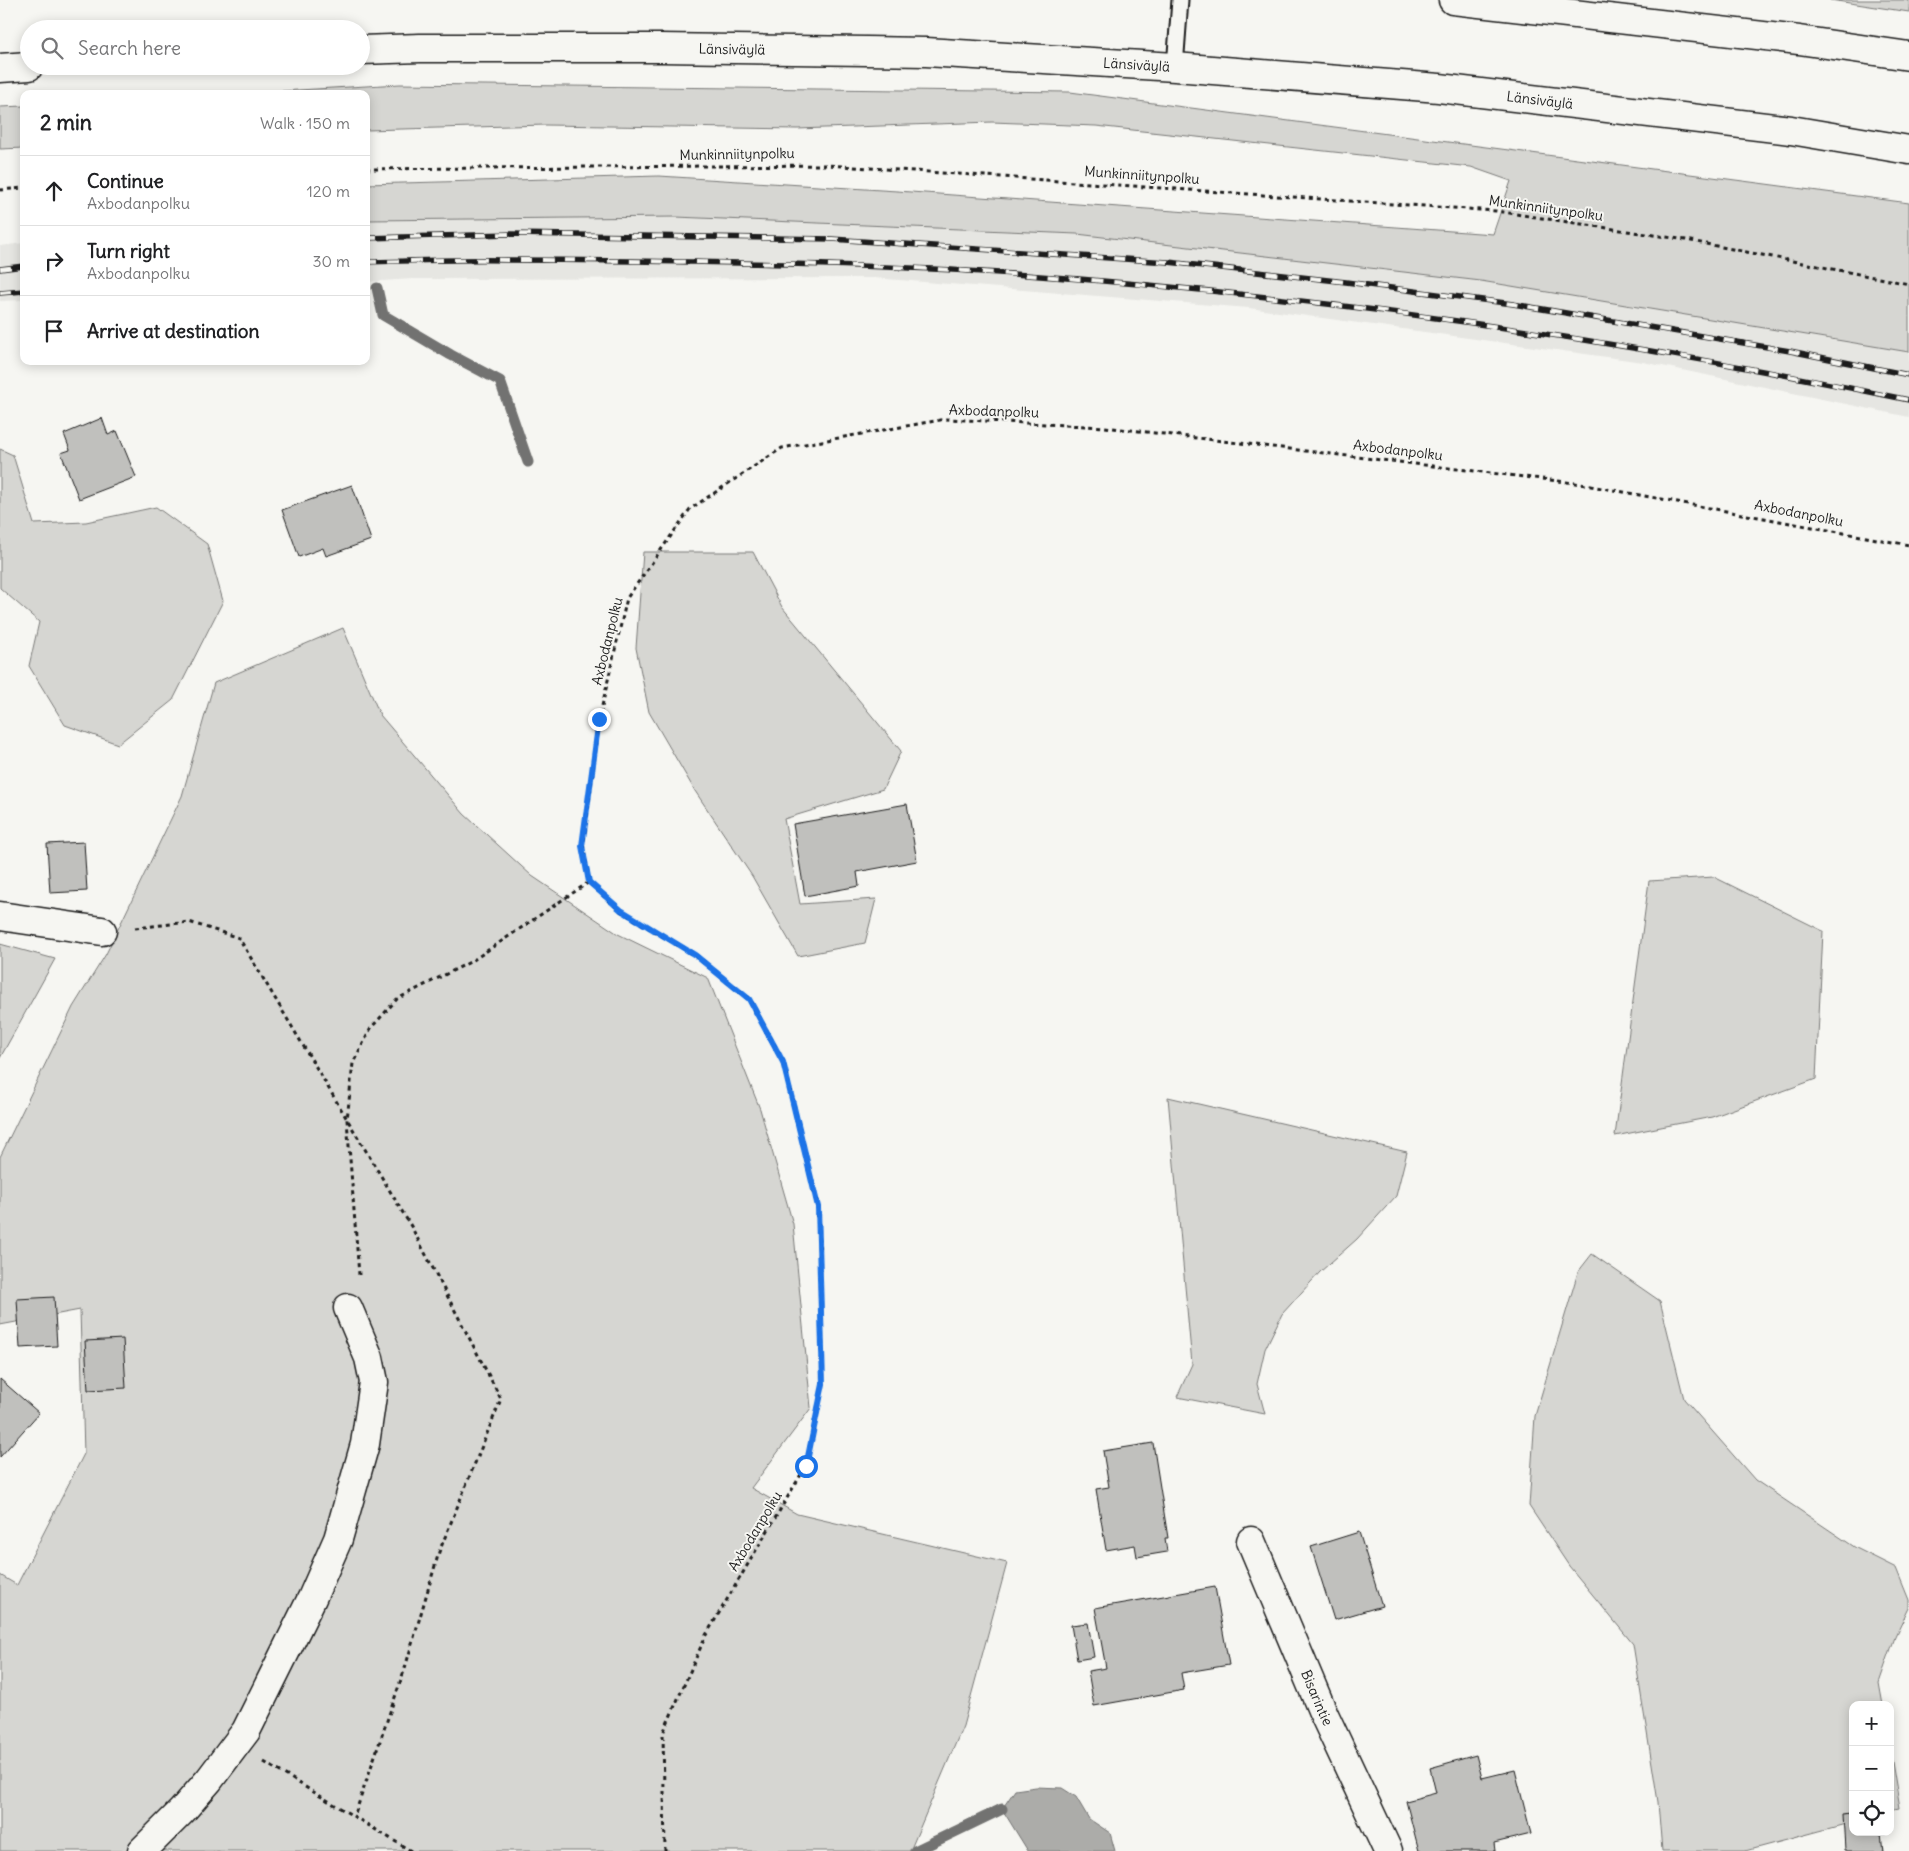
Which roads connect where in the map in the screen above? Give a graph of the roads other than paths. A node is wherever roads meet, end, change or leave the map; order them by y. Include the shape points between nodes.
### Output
1 (1180, 0) edge
2 (1454, 0) edge
3 (370, 50) edge
4 (1909, 56) edge
5 (20, 67) edge
6 (1174, 67) junction
7 (0, 68) edge
8 (1909, 150) edge
9 (0, 916) edge
10 (102, 932) dead end
11 (348, 1308) road end
12 (1251, 1541) dead end
13 (142, 1851) edge
14 (1388, 1851) edge

1 - 6 lane
2 - 4 main road
3 - 6 main road, Länsiväylä via 660,48 926,52
5 - 7 main road
6 - 8 main road, Länsiväylä via 1439,88 1791,130
9 - 10 main road
11 - 13 main road via 369,1358 374,1382 365,1444 338,1539 250,1722 209,1780
12 - 14 main road, Bisarintie via 1322,1710

